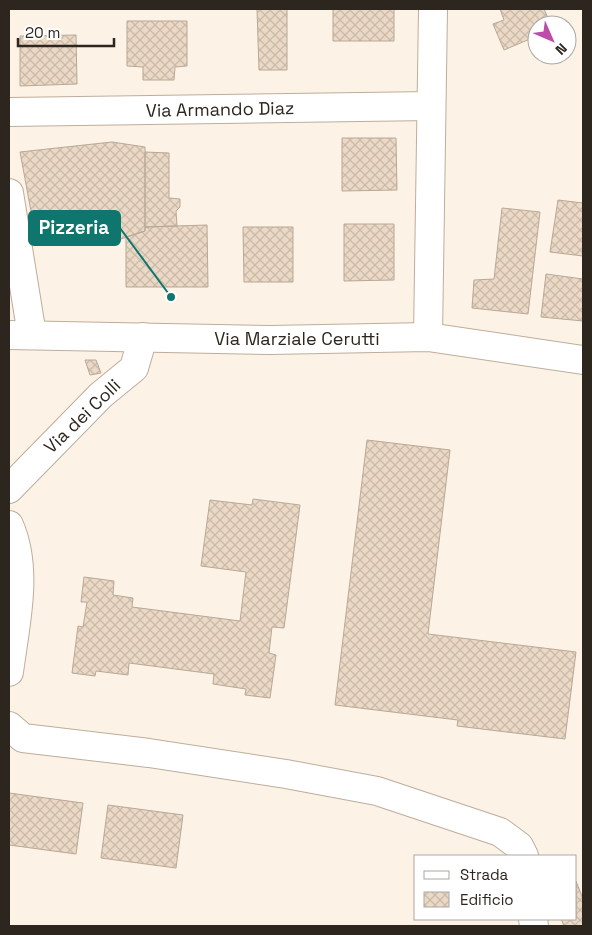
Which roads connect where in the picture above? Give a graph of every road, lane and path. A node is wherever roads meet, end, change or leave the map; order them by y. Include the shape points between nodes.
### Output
1 (432, 9) edge
2 (431, 106) junction
3 (9, 112) edge
4 (9, 193) edge
5 (20, 335) edge
6 (143, 337) junction
7 (428, 338) junction
8 (583, 360) edge
9 (9, 489) edge
10 (9, 526) edge
11 (9, 672) edge
12 (9, 726) edge
13 (524, 855) edge

1 - 2 street
2 - 3 street, Via Armando Diaz
2 - 7 street
4 - 5 street
5 - 6 street, Via Marziale Cerutti
6 - 7 street, Via Marziale Cerutti via 270,340
6 - 9 street, Via dei Colli via 134,368 101,395
7 - 8 street, Via Marziale Cerutti
10 - 11 street via 18,548 19,591
12 - 13 street via 23,738 208,762 377,791 500,832 519,846

